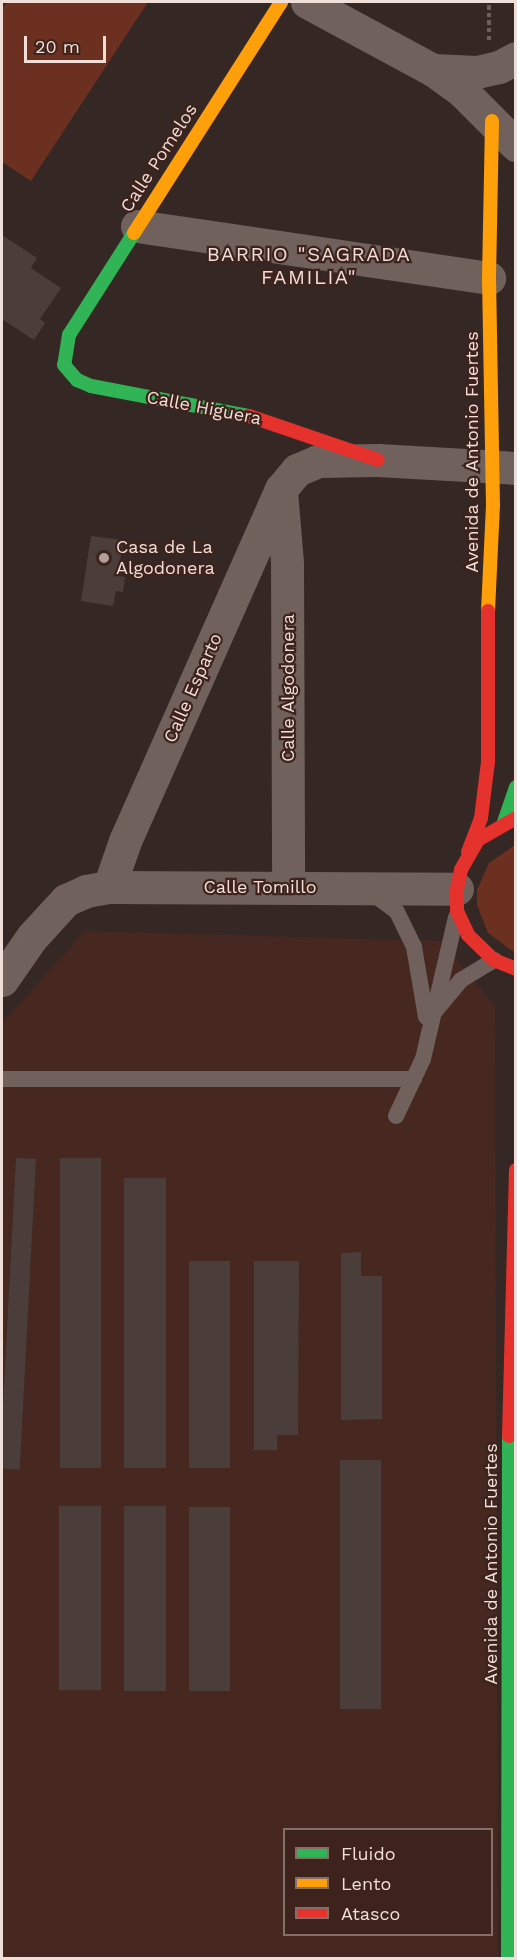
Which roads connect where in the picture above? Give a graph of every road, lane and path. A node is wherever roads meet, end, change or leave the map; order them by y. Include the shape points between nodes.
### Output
1 (281, 2) edge
2 (306, 2) edge
3 (516, 58) edge
4 (433, 70) junction
5 (492, 121) junction
6 (516, 145) edge
7 (137, 226) junction
8 (489, 278) junction
9 (69, 335) joint
10 (378, 460) junction
11 (504, 467) edge
12 (281, 489) junction
13 (516, 787) edge
14 (510, 820) edge
15 (468, 852) junction
16 (109, 887) junction
17 (288, 887) junction
18 (366, 888) junction
19 (457, 900) junction
20 (494, 960) junction
21 (513, 969) edge
22 (2, 980) edge
23 (514, 984) dead end
24 (432, 1016) junction
25 (428, 1038) junction
26 (2, 1078) edge
27 (414, 1079) junction
28 (396, 1116) dead end
29 (516, 1170) edge
30 (508, 1959) edge

1 - 7 street, Calle Pomelos
2 - 4 street
3 - 4 street via 477,72
4 - 5 street
5 - 6 street
5 - 8 street, Avenida de Antonio Fuertes
7 - 8 street
7 - 9 street, Calle Pomelos
8 - 11 street, Avenida de Antonio Fuertes
9 - 10 street, Calle Higuera via 64,365 77,380 91,386 266,419
10 - 11 street, Calle Higuera
10 - 12 street, Calle Higuera via 318,461 297,470
11 - 15 street, Avenida de Antonio Fuertes via 488,762 480,818
12 - 16 street, Calle Esparto via 125,842
12 - 17 street, Calle Algodonera via 287,563
13 - 14 street
14 - 15 street via 478,840
15 - 19 street, Avenida de Antonio Fuertes
16 - 17 street, Calle Tomillo
16 - 22 street, Calle Tomillo via 66,900 32,937
17 - 18 street, Calle Tomillo
18 - 19 street, Calle Tomillo
18 - 25 lane via 397,912 414,947
19 - 20 street via 468,935
19 - 24 lane
20 - 21 street
20 - 24 lane via 461,980
21 - 23 street
24 - 25 lane
25 - 27 lane
26 - 27 lane
27 - 28 lane
29 - 30 street, Avenida de Antonio Fuertes via 509,1343

